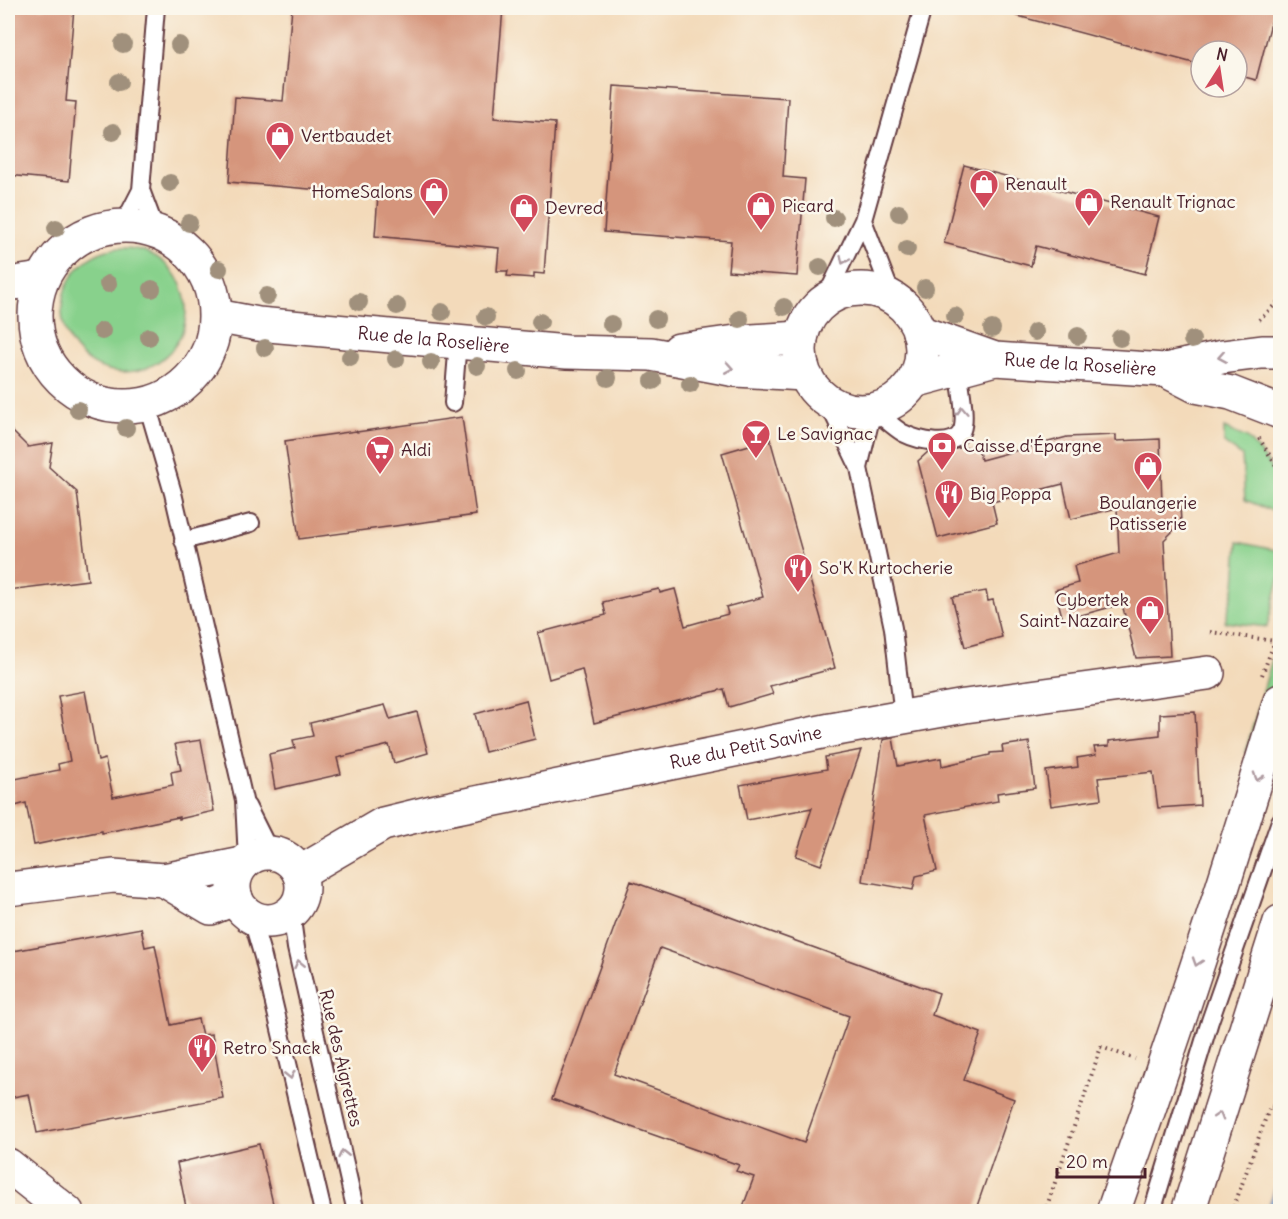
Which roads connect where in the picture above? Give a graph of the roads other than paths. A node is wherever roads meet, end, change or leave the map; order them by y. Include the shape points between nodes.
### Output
1 (156, 8) edge
2 (923, 8) edge
3 (141, 190) junction
4 (862, 220) junction
5 (123, 225) junction
6 (156, 230) junction
7 (41, 279) junction
8 (8, 284) edge
9 (892, 298) junction
10 (825, 301) junction
11 (216, 316) junction
12 (21, 324) edge
13 (919, 332) junction
14 (801, 338) junction
15 (458, 341) junction
16 (1281, 352) edge
17 (651, 354) junction
18 (995, 359) junction
19 (958, 369) junction
20 (1166, 370) junction
21 (804, 374) junction
22 (914, 381) junction
23 (827, 401) junction
24 (453, 403) dead end
25 (147, 404) junction
26 (873, 410) junction
27 (1281, 412) edge
28 (859, 468) junction
29 (251, 523) dead end
30 (183, 541) junction
31 (1208, 673) dead end
32 (1281, 701) edge
33 (903, 717) junction
34 (244, 800) junction
35 (1281, 821) edge
36 (254, 859) junction
37 (299, 873) junction
38 (164, 880) junction
39 (8, 889) edge
40 (244, 907) junction
41 (291, 912) junction
42 (1281, 922) edge
43 (8, 1165) edge
44 (67, 1212) edge
45 (322, 1212) edge
46 (356, 1212) edge
47 (1113, 1212) edge
48 (1152, 1212) edge
49 (1188, 1212) edge

1 - 3 lane
2 - 4 lane
3 - 5 lane
3 - 6 lane
4 - 9 lane
4 -> 10 lane
5 - 6 street
5 - 7 street via 85,234 59,253
6 - 11 street via 183,245 208,278
7 - 8 street
7 - 12 street via 34,310
9 - 10 street via 876,291 858,290
9 - 13 street via 913,318
10 - 14 street via 814,311
11 - 15 street, Rue de la Roselière via 258,324
11 - 25 street via 212,344 197,372 176,391
12 - 25 street via 70,388 98,402
13 - 18 street, Rue de la Roselière
13 - 22 street via 922,348
14 - 17 street, Rue de la Roselière
14 - 21 street
15 - 17 street, Rue de la Roselière via 567,352
15 - 24 lane
16 -> 20 street, Rue de la Roselière via 1222,357
17 -> 21 street, Rue de la Roselière via 736,370
18 - 19 street, Rue de la Roselière
18 - 20 street, Rue de la Roselière
19 - 22 street, Rue de la Roselière
26 -> 19 lane via 903,432 922,440 955,439 962,430 964,417
20 - 27 street, Rue de la Roselière via 1196,386 1231,393
21 - 23 street
22 - 26 street via 889,405
23 - 26 street via 841,408
23 - 28 lane
25 - 30 lane
26 - 28 lane
28 - 33 lane via 893,628
29 - 30 lane
30 - 34 lane
31 - 33 street, Rue du Petit Savine
32 -> 47 street
33 - 37 street, Rue du Petit Savine via 402,819 383,824
34 - 36 lane
34 - 36 lane
35 - 48 lane via 1210,1022
36 - 37 street via 283,856
36 - 38 street
36 - 40 street via 235,880 234,887
37 - 41 street via 301,897
38 - 39 street via 113,876
38 - 40 street via 211,908
40 - 41 street via 264,921
40 -> 45 lane via 263,957
46 -> 41 lane, Rue des Aigrettes
49 -> 42 street
43 - 44 street

